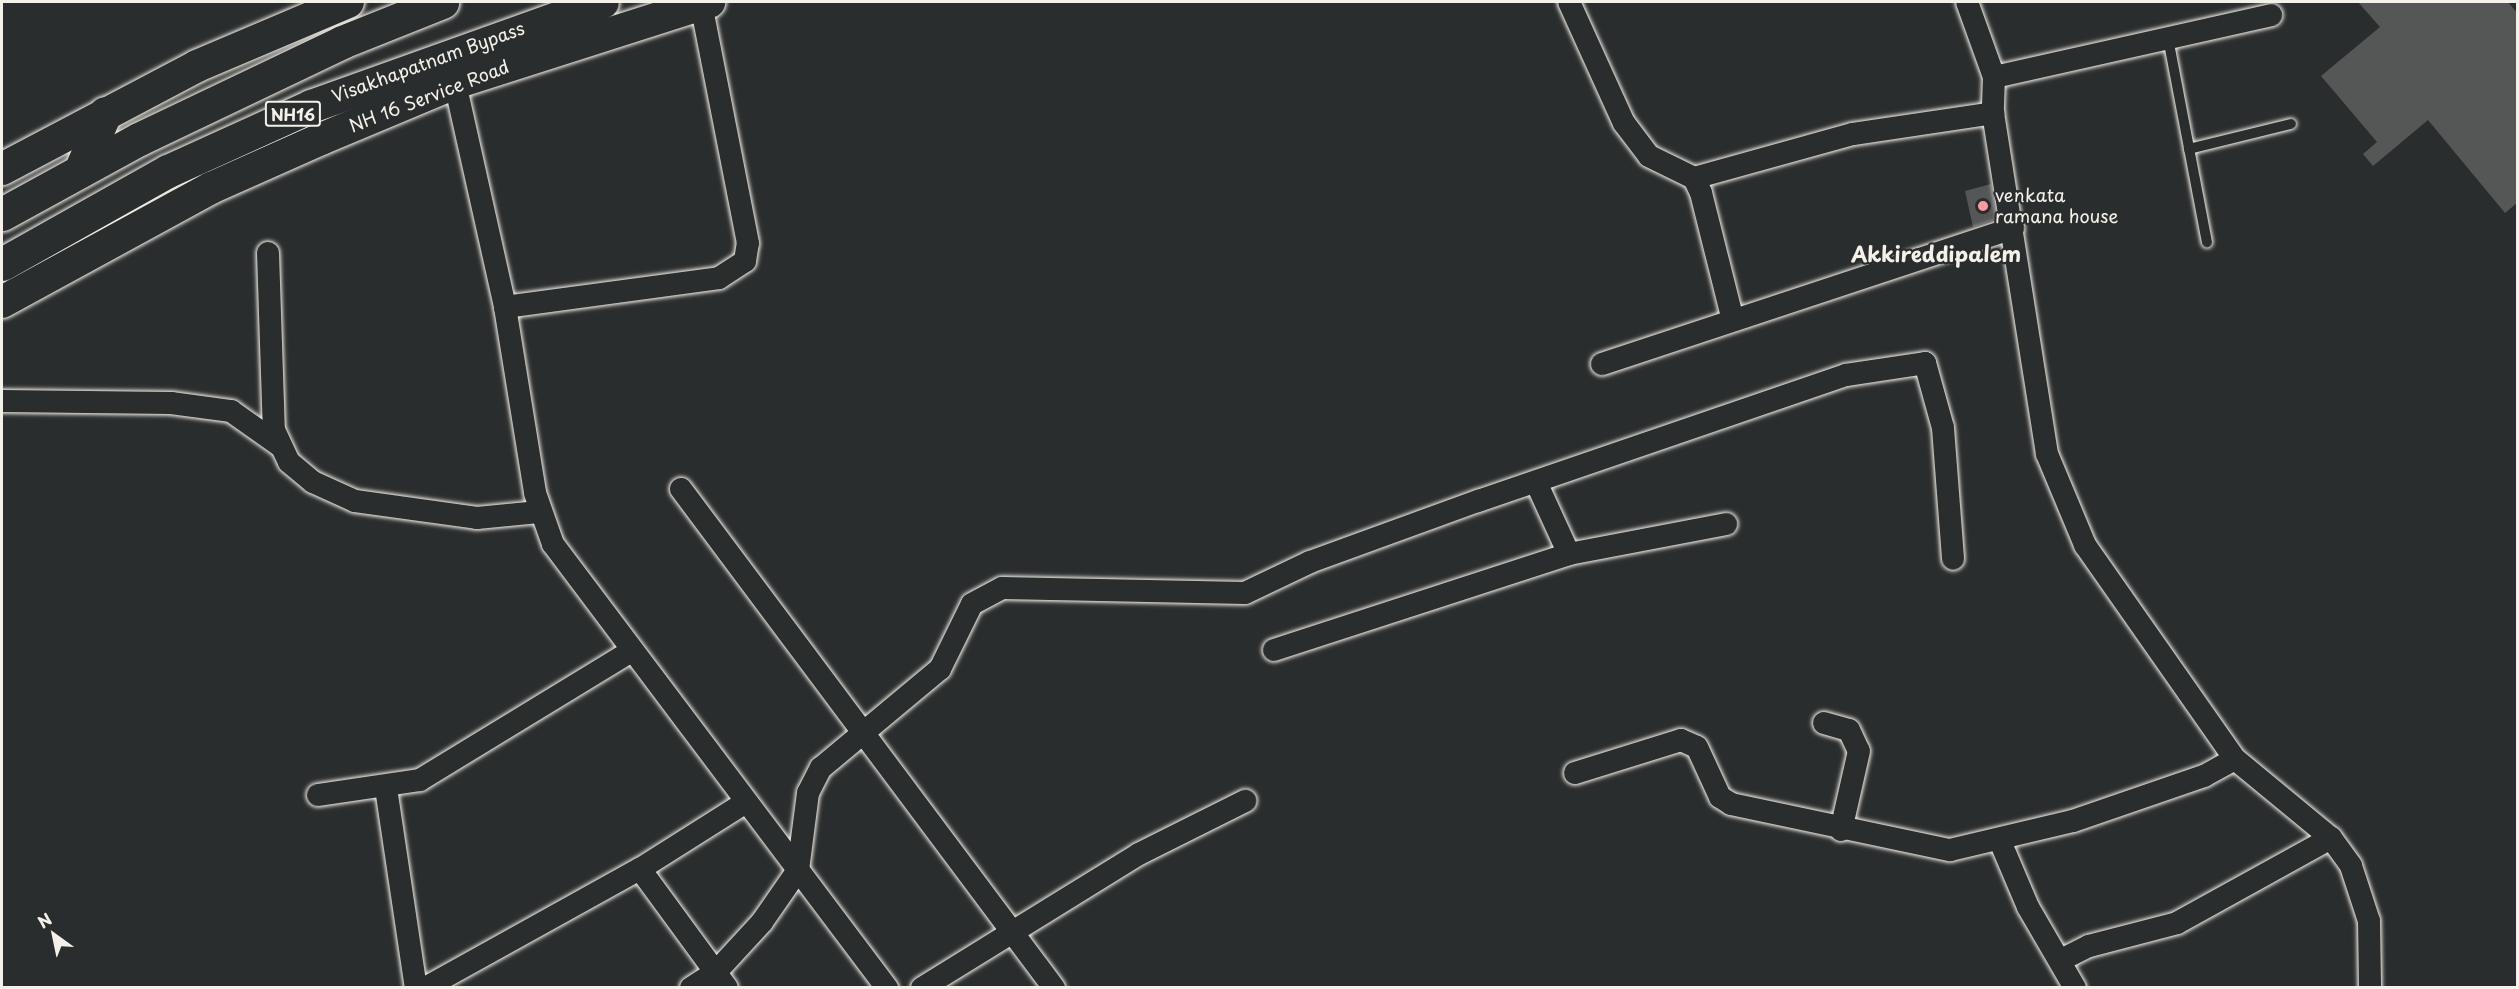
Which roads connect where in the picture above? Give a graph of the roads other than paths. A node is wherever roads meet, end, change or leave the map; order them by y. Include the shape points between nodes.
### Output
1 (348, 2) edge
2 (442, 2) edge
3 (602, 2) edge
4 (705, 2) edge
5 (1569, 2) edge
6 (1968, 2) edge
7 (2271, 15) dead end
8 (2168, 38) junction
9 (1994, 77) junction
10 (455, 83) junction
11 (105, 113) junction
12 (1993, 113) junction
13 (2291, 124) dead end
14 (2189, 149) junction
15 (2, 169) edge
16 (80, 171) junction
17 (1694, 178) junction
18 (2, 214) edge
19 (2013, 228) junction
20 (2207, 242) dead end
21 (268, 253) dead end
22 (2, 264) edge
23 (2, 302) edge
24 (506, 307) junction
25 (1733, 321) junction
26 (1602, 364) dead end
27 (2, 401) edge
28 (279, 445) junction
29 (1536, 482) junction
30 (681, 489) dead end
31 (539, 512) junction
32 (1726, 524) dead end
33 (1569, 554) junction
34 (1953, 559) dead end
35 (1274, 650) dead end
36 (631, 651) junction
37 (1824, 723) dead end
38 (863, 731) junction
39 (2235, 759) junction
40 (1575, 773) dead end
41 (386, 788) junction
42 (318, 795) dead end
43 (1245, 801) dead end
44 (746, 802) junction
45 (1841, 830) junction
46 (2331, 838) junction
47 (2000, 841) junction
48 (640, 869) junction
49 (798, 870) junction
50 (1012, 928) junction
51 (2061, 960) junction
52 (721, 980) edge
53 (416, 987) edge
54 (425, 987) edge
55 (691, 987) edge
56 (887, 987) edge
57 (922, 987) edge
58 (1054, 987) edge
59 (2075, 987) edge
60 (2370, 987) edge

1 - 11 street
2 - 16 highway, NH16 via 342,42
3 - 22 highway, Visakhapatnam Bypass / NH16 via 311,106 168,171
4 - 10 street, NH 16 Service Road
4 - 24 street via 748,243 745,261 719,278
5 - 17 street via 1624,123 1649,156
6 - 9 street
7 - 8 street
8 - 9 street
8 - 14 lane
9 - 12 street
10 - 23 street, NH 16 Service Road via 211,188
10 - 24 street
11 - 15 street
11 - 16 highway
12 - 17 street via 1853,134
12 - 19 street
13 - 14 lane
14 - 20 lane
16 - 18 highway, NH16
17 - 25 street
19 - 25 street
19 - 39 street via 2047,454 2085,545
21 - 28 street
24 - 31 street
25 - 26 street
27 - 28 street via 171,403 231,411
28 - 31 street via 313,482 355,501 477,518
29 - 33 street
29 - 34 street via 1846,375 1925,363 1943,428
29 - 38 street via 1310,562 1245,593 1002,588 972,604 940,669
30 - 38 street
31 - 36 street via 553,543
32 - 33 street
33 - 35 street
36 - 41 street via 420,780
36 - 44 street
37 - 45 street via 1849,730 1859,751
38 - 49 street via 812,780
38 - 50 street
39 - 46 street
39 - 47 street via 2204,776
40 - 45 street via 1681,740 1697,747 1720,797 1731,804
41 - 42 street
41 - 53 street
43 - 50 street via 1139,854
44 - 48 street
44 - 49 street
45 - 47 street via 1920,848 1950,850
46 - 51 street via 2177,922 2089,946
46 - 60 street via 2351,866 2369,921
47 - 51 street via 2028,907
48 - 52 street
48 - 54 street
49 - 52 street
49 - 56 street
50 - 57 street
50 - 58 street
51 - 59 street
52 - 55 street

